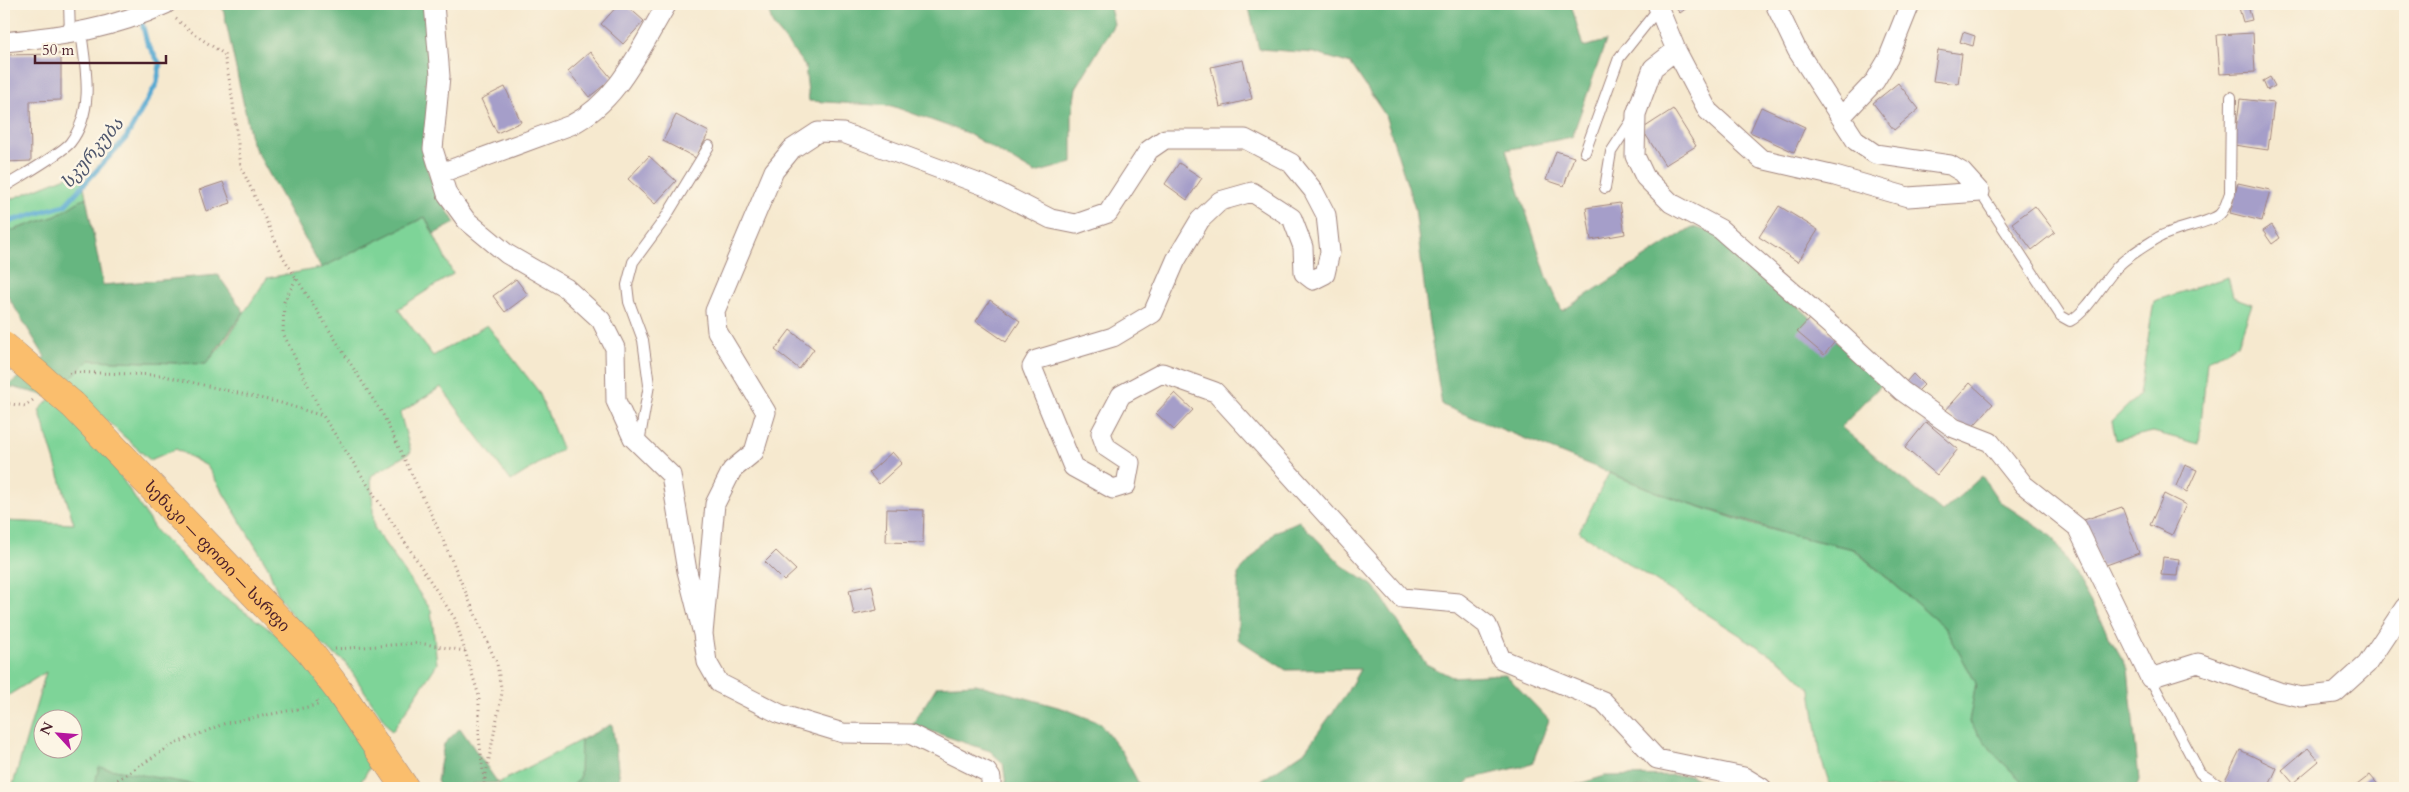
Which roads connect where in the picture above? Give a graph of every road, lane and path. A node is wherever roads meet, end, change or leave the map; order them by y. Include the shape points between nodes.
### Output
1 (69, 4) edge
2 (434, 4) edge
3 (667, 4) edge
4 (1776, 4) edge
5 (1910, 4) edge
6 (1658, 6) edge
7 (158, 8) edge
8 (76, 33) junction
9 (4, 42) edge
10 (1676, 50) junction
11 (2231, 97) dead end
12 (1636, 114) junction
13 (1841, 117) junction
14 (709, 146) dead end
15 (1585, 152) dead end
16 (441, 173) junction
17 (4, 187) edge
18 (1605, 188) dead end
19 (1980, 192) junction
20 (296, 279) junction
21 (4, 346) edge
22 (67, 372) dead end
23 (39, 395) dead end
24 (4, 403) edge
25 (323, 416) junction
26 (639, 443) junction
27 (2405, 607) edge
28 (703, 634) junction
29 (465, 650) junction
30 (309, 651) junction
31 (2150, 678) junction
32 (317, 696) dead end
33 (485, 786) edge
34 (105, 788) edge
35 (405, 788) edge
36 (991, 788) edge
37 (1762, 788) edge
38 (2223, 788) edge

1 - 8 lane
2 - 16 street via 440,76 433,149
3 - 16 street via 616,90 589,116
4 - 13 street via 1797,50
5 - 13 street via 1888,59 1875,81
6 - 10 street
6 - 15 lane via 1619,58
7 - 8 street via 107,27
7 - 20 path via 224,54 232,88 241,167
8 - 9 street
8 - 17 lane via 88,82 84,118 70,144
10 - 12 street via 1653,68
10 - 19 street via 1708,111 1761,159 1835,176 1908,198
11 - 19 lane via 2230,193 2220,215 2166,232 2131,255 2070,321 2061,316
12 - 18 lane via 1610,152
12 - 31 street via 1634,156 1645,178 1671,203 1720,229 1902,390 1954,428 1990,442 2024,485 2077,526
13 - 19 street via 1856,141 1875,154 1950,165 1962,172
14 - 26 lane via 664,220 633,262 626,285 643,340 649,385
16 - 26 street via 447,194 466,220 507,254 566,288 601,320 615,348 616,400 633,438
20 - 25 path via 284,302 283,333
20 - 33 path via 383,415 436,522 496,664 502,693
21 - 30 highway, სენაკი — ფოთი — სარფი, bridge via 73,405
22 - 25 path via 160,375
23 - 24 path via 25,406
25 - 29 path via 455,619
26 - 28 street via 671,475 687,571
27 - 31 street via 2368,664 2335,693 2301,697 2198,662
28 - 36 street via 707,662 719,683 780,714 843,733 910,734 987,772 992,778
28 - 37 street via 715,504 732,470 754,452 766,412 717,331 715,311 774,172 792,149 818,132 842,133 988,187 1051,219 1076,224 1108,213 1149,150 1165,139 1245,139 1291,163 1314,190 1326,215 1330,252 1325,274 1313,280 1304,273 1303,247 1292,218 1252,192 1220,200 1200,220 1176,260 1153,313 1113,337 1036,360 1032,367 1073,467 1113,488 1126,484 1130,463 1106,447 1101,433 1120,395 1162,373 1215,392 1402,598 1458,603 1487,625 1501,658 1603,701 1657,758 1744,777
29 - 30 path via 419,643
29 - 33 path via 479,696 479,737
30 - 35 highway, სენაკი — ფოთი — სარფი
31 - 38 lane via 2200,773
32 - 34 path via 318,705 226,723 172,744

